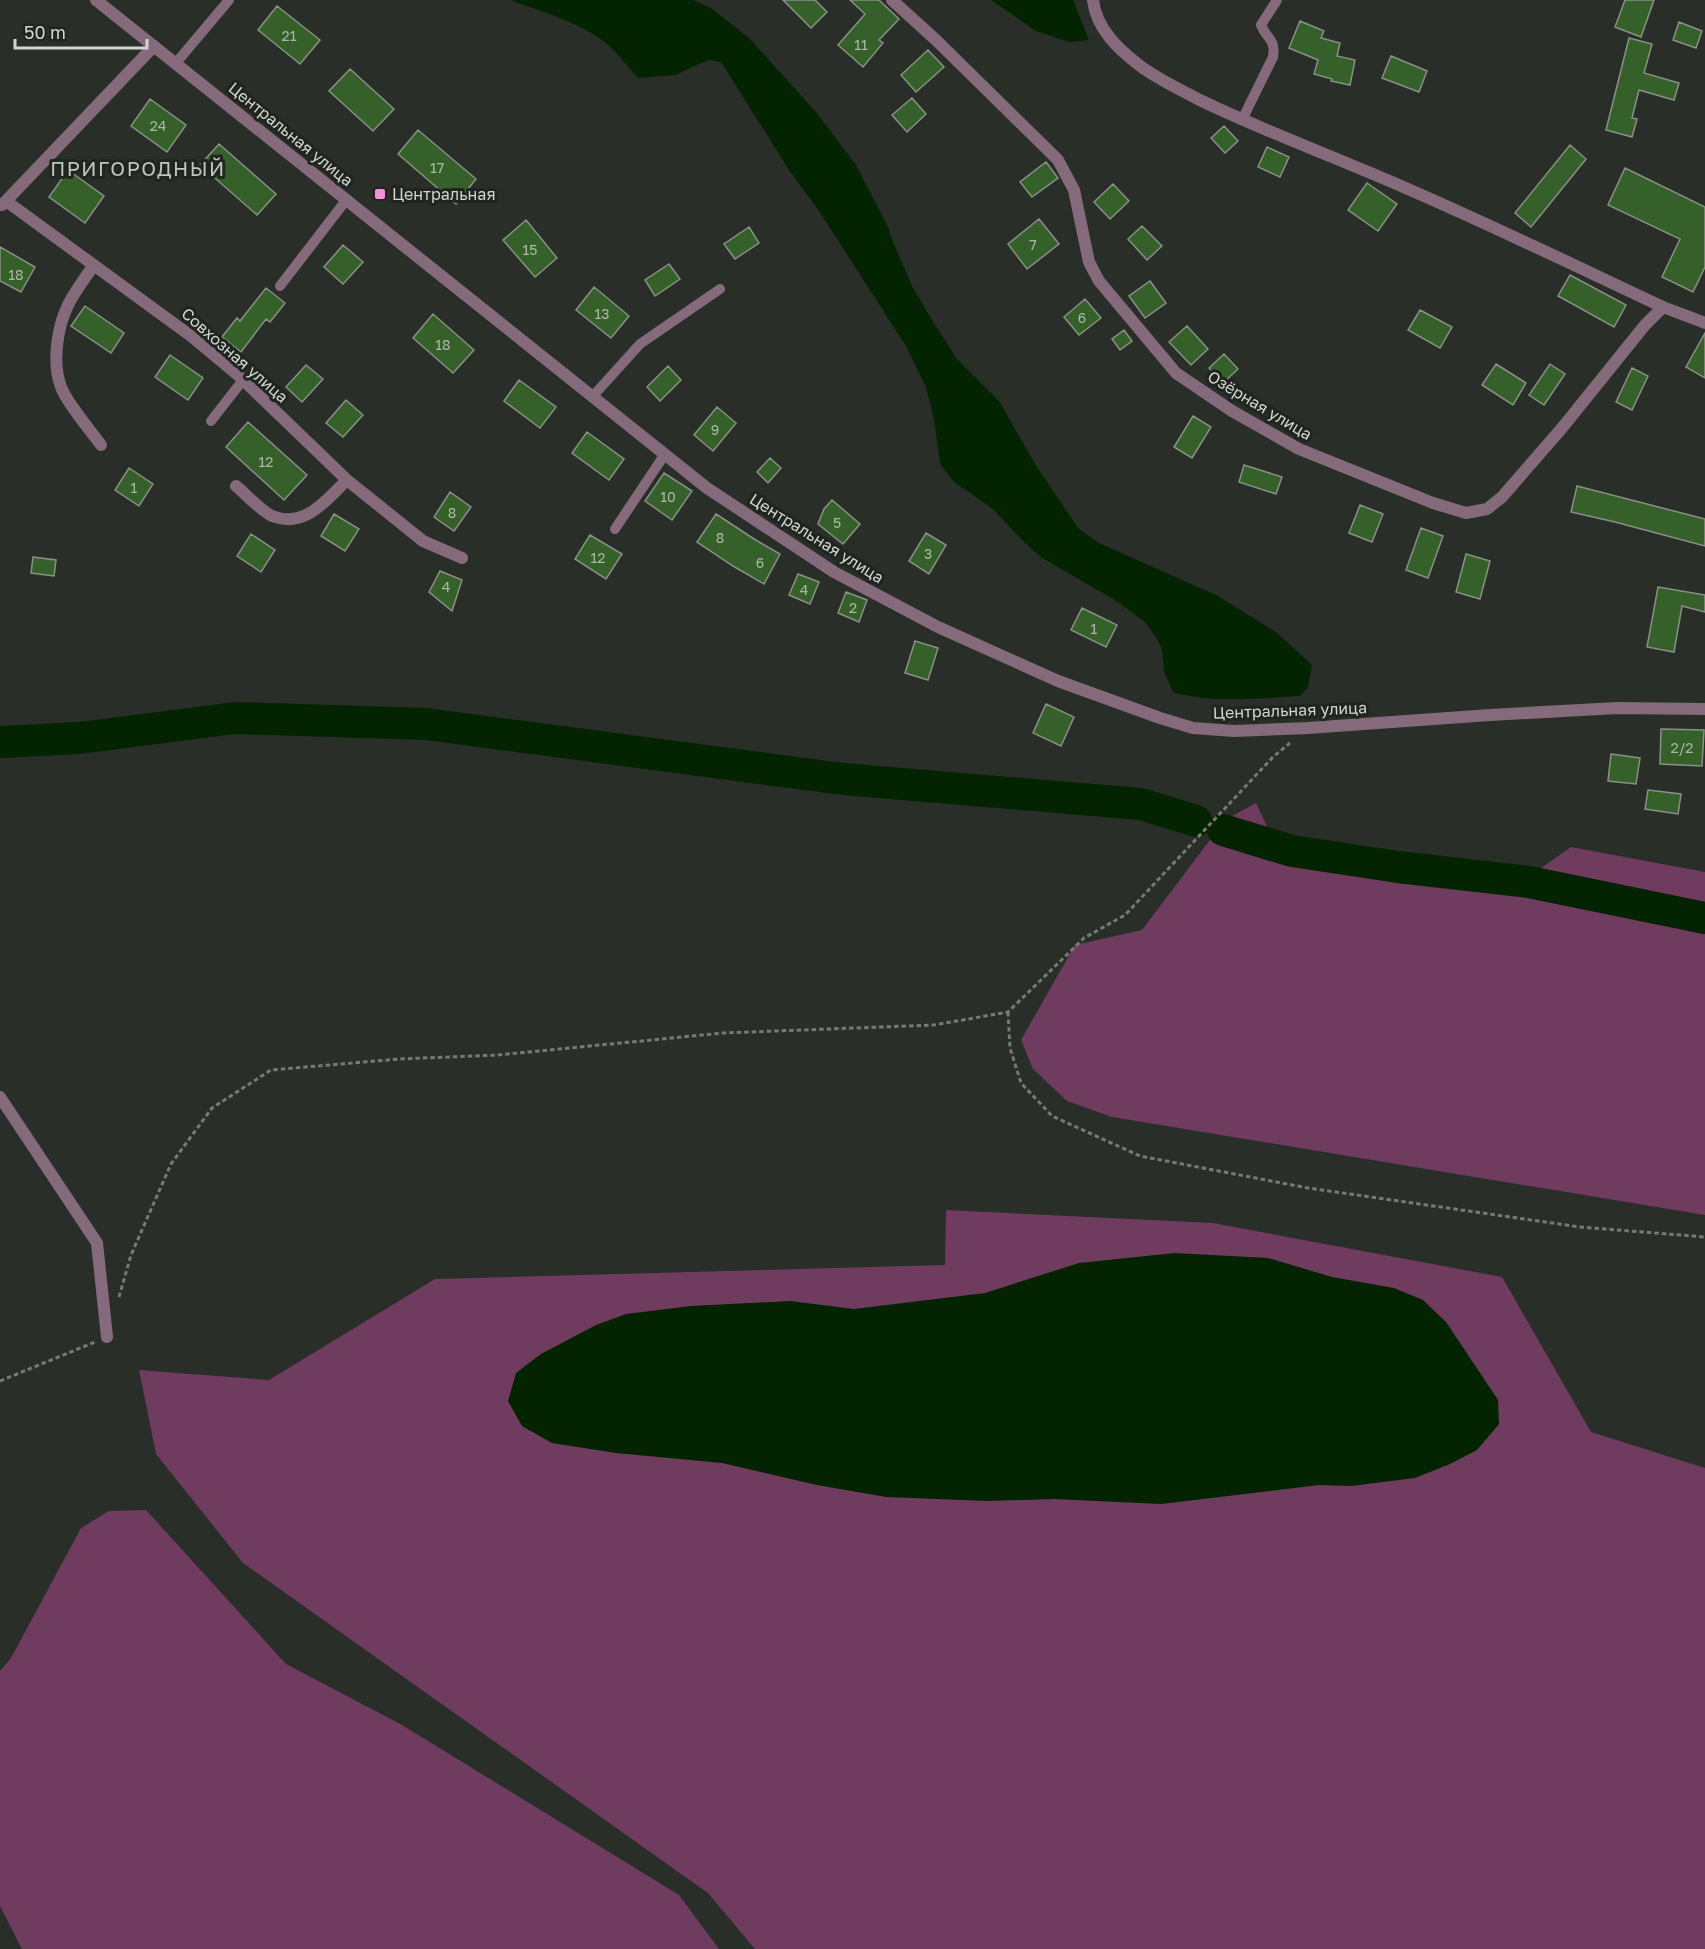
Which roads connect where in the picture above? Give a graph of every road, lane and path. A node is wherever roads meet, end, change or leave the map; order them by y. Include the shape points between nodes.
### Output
1 (96, 0) edge
2 (229, 0) edge
3 (892, 0) edge
4 (1093, 0) edge
5 (1277, 0) edge
6 (154, 46) junction
7 (176, 63) junction
8 (1242, 120) junction
9 (346, 200) junction
10 (3, 204) edge
11 (94, 265) junction
12 (280, 286) dead end
13 (720, 289) dead end
14 (1663, 308) junction
15 (1705, 323) edge
16 (243, 380) junction
17 (593, 396) junction
18 (211, 421) dead end
19 (101, 445) dead end
20 (665, 454) junction
21 (346, 480) junction
22 (236, 486) dead end
23 (615, 529) dead end
24 (462, 558) dead end
25 (1705, 709) edge
26 (1308, 728) junction
27 (1008, 1012) junction
28 (0, 1097) edge
29 (1705, 1237) edge
30 (116, 1306) dead end
31 (107, 1337) joint
32 (0, 1381) edge

1 - 6 street, Центральная улица
2 - 7 lane
3 - 14 street, Озёрная улица via 1058,160 1074,190 1089,262 1099,281 1176,373 1299,449 1423,499 1466,513 1487,509 1563,428
4 - 8 street via 1100,25 1140,66
5 - 8 lane via 1261,25 1275,47 1273,57
6 - 7 street, Центральная улица
6 - 10 street
7 - 9 street, Центральная улица
8 - 14 street via 1412,191
9 - 12 lane
9 - 17 street, Центральная улица
10 - 11 street, Совхозная улица
11 - 16 street, Совхозная улица via 191,336
11 - 19 street via 68,305 61,324 57,374 61,389
13 - 17 lane via 640,344
14 - 15 street
16 - 18 lane
16 - 21 street, Совхозная улица
17 - 20 street, Центральная улица
20 - 23 lane
20 - 26 street, Центральная улица via 707,488 834,572 938,627 1058,681 1193,728
21 - 22 street via 311,514 293,519 270,515
21 - 24 street, Совхозная улица via 423,541
25 - 26 street, Центральная улица via 1617,708
26 - 27 path via 1273,758 1125,915 1084,938
27 - 29 path via 1010,1048 1021,1083 1052,1116 1140,1156 1320,1189 1580,1227
27 - 30 path via 934,1025 723,1033 498,1055 271,1070 212,1108 171,1164 131,1255
28 - 31 street via 97,1243
31 - 32 path

